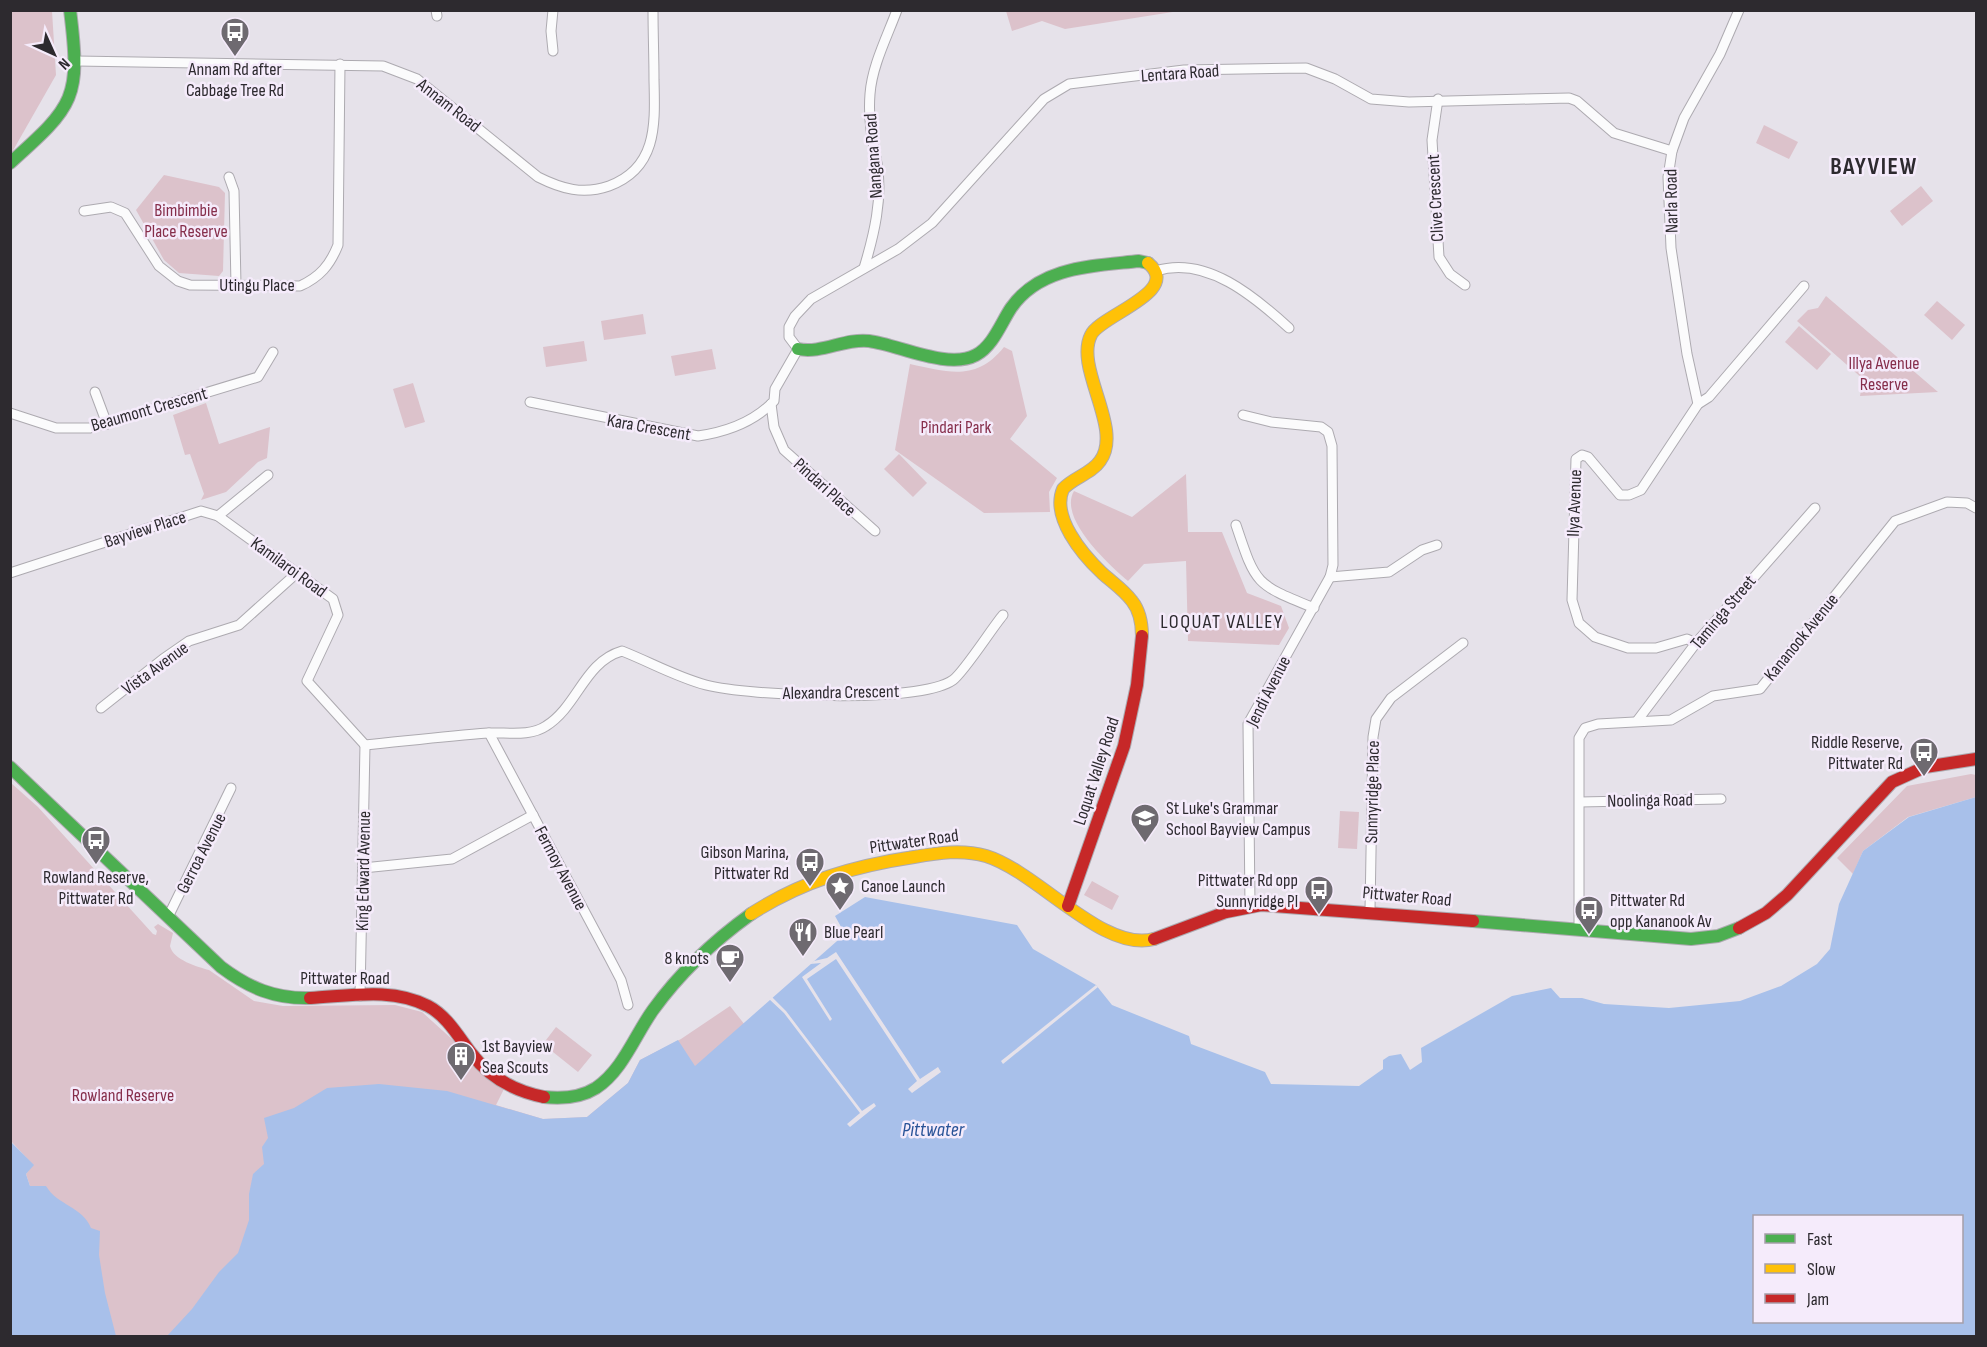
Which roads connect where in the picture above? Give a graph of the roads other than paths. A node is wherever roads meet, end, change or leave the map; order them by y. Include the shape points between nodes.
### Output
1 (70, 10) edge
2 (553, 10) edge
3 (653, 10) edge
4 (897, 10) edge
5 (1739, 10) edge
6 (554, 51) dead end
7 (77, 61) junction
8 (340, 64) junction
9 (1438, 99) junction
10 (1672, 151) junction
11 (10, 163) edge
12 (228, 177) dead end
13 (84, 211) dead end
14 (864, 268) junction
15 (1156, 271) junction
16 (236, 285) junction
17 (1465, 285) dead end
18 (1804, 286) dead end
19 (1289, 328) dead end
20 (798, 350) junction
21 (273, 352) dead end
22 (95, 392) dead end
23 (530, 402) dead end
24 (771, 404) junction
25 (1698, 405) junction
26 (10, 413) edge
27 (1242, 415) dead end
28 (107, 424) junction
29 (268, 475) dead end
30 (1815, 508) dead end
31 (1977, 508) edge
32 (218, 516) junction
33 (1236, 525) dead end
34 (875, 531) dead end
35 (1437, 545) dead end
36 (298, 572) junction
37 (10, 573) edge
38 (1330, 577) junction
39 (1314, 608) junction
40 (1003, 615) dead end
41 (1463, 643) dead end
42 (1696, 643) junction
43 (101, 708) dead end
44 (1637, 721) junction
45 (489, 733) junction
46 (365, 746) junction
47 (1977, 759) edge
48 (10, 767) edge
49 (231, 788) dead end
50 (1721, 799) dead end
51 (1580, 802) junction
52 (533, 815) junction
53 (363, 868) junction
54 (1250, 905) junction
55 (1068, 906) junction
56 (1370, 910) junction
57 (168, 917) junction
58 (1579, 929) junction
59 (360, 996) junction
60 (628, 1005) dead end

1 - 7 main road
2 - 6 street
3 - 8 street, Annam Road via 655,127 648,150 632,171 597,190 557,187 538,177 417,79 383,66
4 - 14 street, Nangana Road via 870,91 868,124 877,164 878,197
5 - 10 street, Narla Road via 1720,54 1684,118
7 - 8 street, Annam Road
7 - 11 main road via 77,82 69,104 56,122
8 - 16 street, Utingu Place via 338,245 330,263 300,286
9 - 10 street, Lentara Road via 1569,98 1614,132
9 - 14 street, Lentara Road via 1371,99 1306,68 1184,70 1069,84 1044,99 932,223
9 - 17 street, Clive Crescent via 1432,140 1439,257 1450,274
10 - 25 street, Narla Road via 1668,177 1671,248
12 - 16 street via 234,191
13 - 16 street, Utingu Place via 111,207 125,213 159,266 178,281 190,285
14 - 20 street, Lentara Road via 824,290 795,315 788,332
15 - 19 street via 1185,268 1224,278
15 - 20 main road via 1139,261 1061,272 1044,279 1011,305 988,346 968,358 951,359 856,340 811,351
15 - 55 main road, Loquat Valley Road via 1153,290 1104,320 1090,334 1088,351 1105,418 1104,454 1096,465 1071,480 1060,498 1063,520 1092,562 1136,606 1143,637 1130,734
18 - 25 street, Ilya Avenue
20 - 24 street via 775,389
21 - 28 street, Beaumont Crescent via 258,377
22 - 28 street
23 - 24 street, Kara Crescent via 698,436 721,433 742,424
24 - 34 street, Pindari Place via 774,427 784,450
25 - 42 street, Ilya Avenue via 1646,485 1636,493 1617,493 1588,457 1576,459 1572,565 1575,613 1579,623 1595,638 1628,648 1656,648 1687,639
26 - 28 street, Beaumont Crescent via 56,428
27 - 38 street, Jendi Avenue via 1321,427 1328,432 1332,446
29 - 32 street
30 - 42 street, Taminga Street
31 - 44 street, Kananook Avenue via 1947,502 1895,520 1760,689 1713,696 1671,720
32 - 36 street, Kamilaroi Road
32 - 37 street, Bayview Place via 201,511
33 - 39 street via 1258,580
35 - 38 street via 1389,572
36 - 43 street, Vista Avenue via 239,625 189,641
36 - 46 street, Kamilaroi Road via 333,599 338,615 307,681
38 - 39 street, Jendi Avenue
39 - 54 street, Jendi Avenue via 1248,724
40 - 45 street, Alexandra Crescent via 954,679 927,690 806,696 728,688 669,673 622,651 599,661 559,717 544,728
41 - 56 street, Sunnyridge Place via 1391,698 1376,719
42 - 44 street, Taminga Street
44 - 51 street, Kananook Avenue via 1593,725 1582,731
45 - 46 street, Alexandra Crescent
45 - 52 street, Fermoy Avenue
46 - 53 street, King Edward Avenue
47 - 58 main road, Pittwater Road via 1921,769 1897,779 1779,902 1754,923 1734,933 1691,939
48 - 57 main road, Pittwater Road
49 - 57 street, Gerroa Avenue
50 - 51 street, Noolinga Road
51 - 58 street, Kananook Avenue
52 - 53 street via 452,859
52 - 60 street, Fermoy Avenue via 621,980
53 - 59 street, King Edward Avenue
54 - 55 main road, Pittwater Road via 1142,942 1115,937
54 - 56 main road, Pittwater Road
55 - 59 main road, Pittwater Road via 995,859 960,850 817,879 768,904 721,939 663,999 609,1076 594,1089 570,1098 528,1094 501,1080 483,1067 448,1022 430,1007 399,996
56 - 58 main road, Pittwater Road
57 - 59 main road, Pittwater Road via 250,988 303,998

